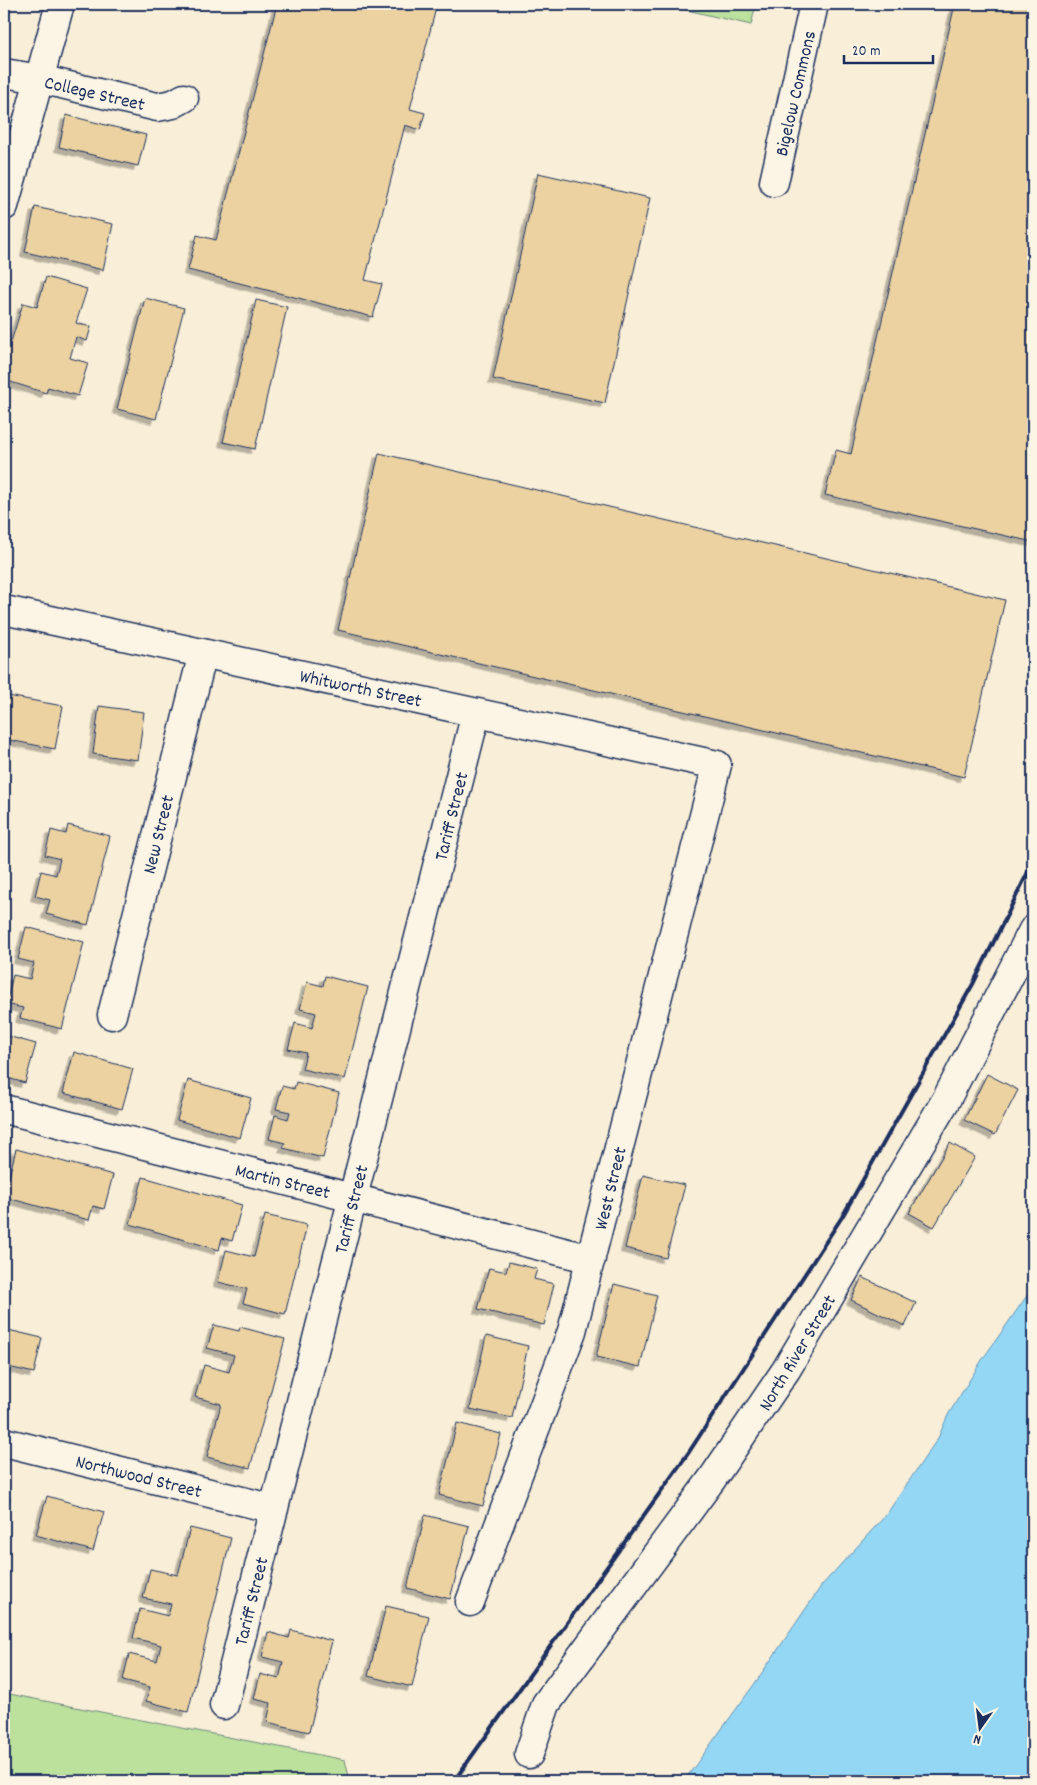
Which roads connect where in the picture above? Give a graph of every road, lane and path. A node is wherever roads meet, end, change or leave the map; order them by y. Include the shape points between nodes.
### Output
1 (60, 4) edge
2 (814, 4) edge
3 (4, 73) edge
4 (40, 79) junction
5 (184, 98) dead end
6 (774, 182) dead end
7 (4, 206) edge
8 (4, 610) edge
9 (203, 653) junction
10 (476, 713) junction
11 (717, 765) joint
12 (1033, 930) edge
13 (112, 1015) dead end
14 (4, 1109) edge
15 (353, 1198) junction
16 (591, 1259) junction
17 (4, 1442) edge
18 (274, 1508) junction
19 (470, 1602) dead end
20 (224, 1705) dead end
21 (529, 1754) dead end

1 - 4 street
2 - 6 street, Bigelow Commons
3 - 4 street, College Street
4 - 5 street, College Street via 157,107
4 - 7 street
8 - 9 street, Whitworth Street
9 - 10 street, Whitworth Street
9 - 13 street, New Street
10 - 11 street, Whitworth Street
10 - 15 street, Tariff Street
11 - 16 street, West Street
12 - 21 street, North River Street via 946,1100 786,1370 712,1479 546,1704
14 - 15 street, Martin Street
15 - 16 street, Martin Street
15 - 18 street, Tariff Street
16 - 19 street, West Street via 562,1362
17 - 18 street, Northwood Street
18 - 20 street, Tariff Street

